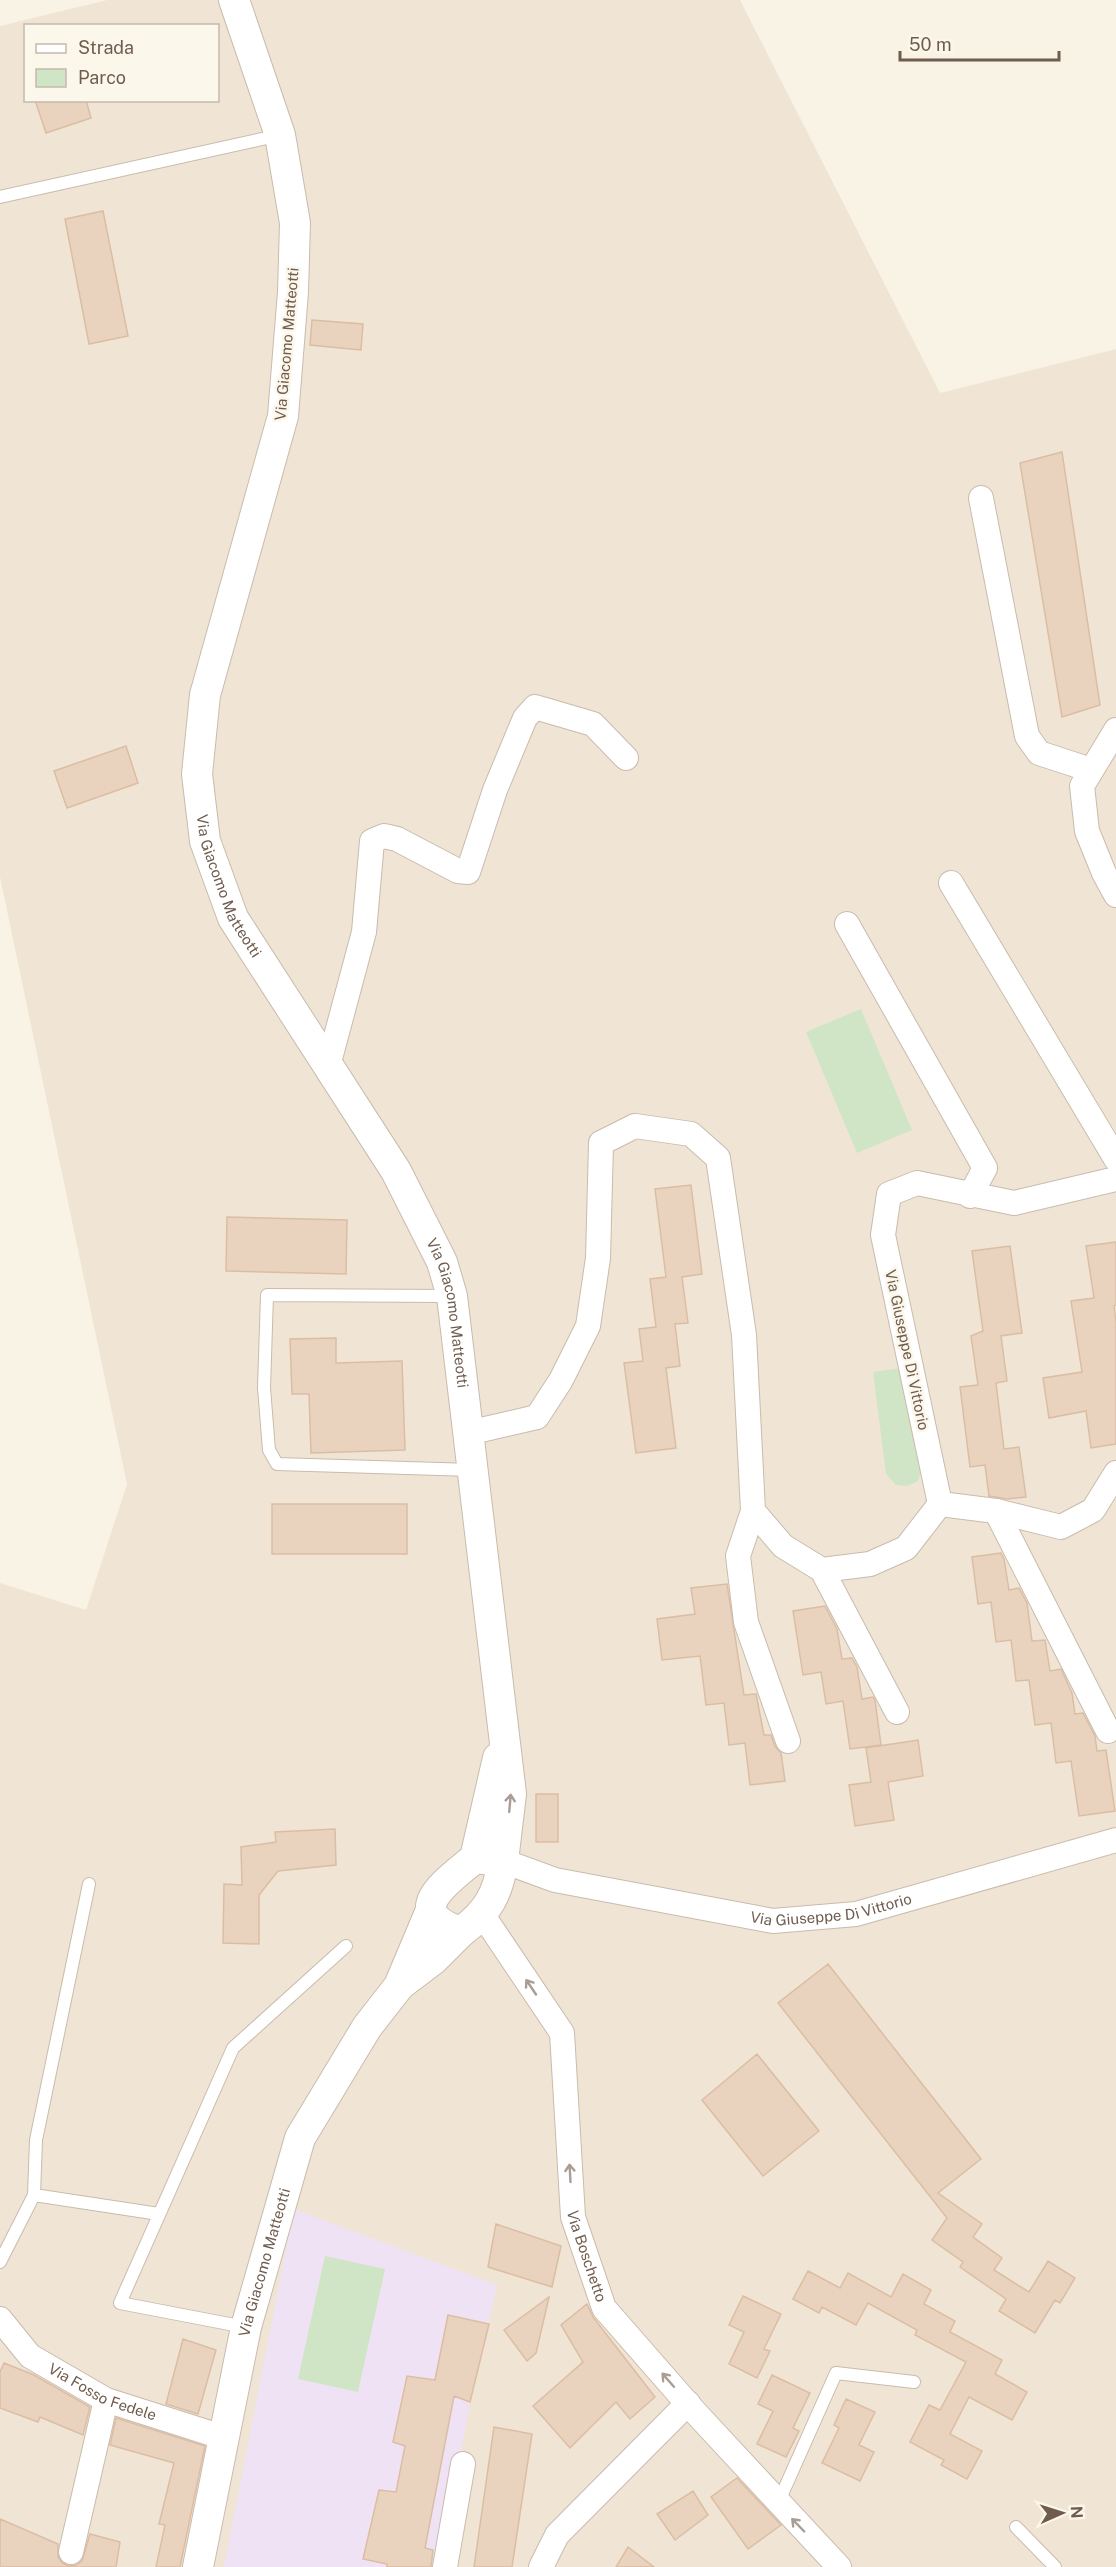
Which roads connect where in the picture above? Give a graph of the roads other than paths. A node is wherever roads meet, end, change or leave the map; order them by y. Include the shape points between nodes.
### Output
1 (234, 0) edge
2 (280, 135) junction
3 (0, 197) edge
4 (981, 498) dead end
5 (1116, 730) edge
6 (626, 758) dead end
7 (1091, 770) junction
8 (951, 883) dead end
9 (1116, 895) edge
10 (847, 924) dead end
11 (328, 1066) junction
12 (1116, 1159) edge
13 (1116, 1179) edge
14 (970, 1196) junction
15 (452, 1296) junction
16 (468, 1433) junction
17 (472, 1470) junction
18 (1116, 1473) edge
19 (940, 1504) junction
20 (753, 1511) junction
21 (996, 1511) junction
22 (822, 1570) junction
23 (897, 1712) dead end
24 (1108, 1731) dead end
25 (789, 1741) dead end
26 (1116, 1840) edge
27 (493, 1869) junction
28 (89, 1884) dead end
29 (430, 1910) junction
30 (471, 1923) junction
31 (346, 1946) dead end
32 (399, 1986) junction
33 (34, 2195) junction
34 (159, 2214) junction
35 (0, 2262) edge
36 (0, 2319) edge
37 (246, 2327) junction
38 (914, 2382) dead end
39 (106, 2400) junction
40 (688, 2403) junction
41 (222, 2438) junction
42 (463, 2464) dead end
43 (779, 2501) junction
44 (1016, 2527) dead end
45 (71, 2552) dead end
46 (198, 2567) edge
47 (445, 2567) edge
48 (541, 2567) edge
49 (839, 2567) edge
50 (1055, 2567) edge

1 - 2 street, Via Giacomo Matteotti
2 - 3 lane
2 - 11 street, Via Giacomo Matteotti via 295,223 283,416 205,695 197,774 205,841 233,918
4 - 7 street via 1027,736 1039,753
5 - 7 street
6 - 11 street via 593,724 535,707 525,718 495,790 468,873 458,872 397,839 384,836 372,841 364,932
7 - 9 street via 1082,786 1087,831
8 - 12 street
10 - 14 street via 985,1168
11 - 15 street, Via Giacomo Matteotti via 396,1171 442,1262
13 - 14 street, Via Giuseppe Di Vittorio via 1014,1203
14 - 19 street, Via Giuseppe Di Vittorio via 917,1183 889,1194 884,1235
15 - 16 street, Via Giacomo Matteotti
15 - 17 lane via 267,1295 264,1388 269,1450 277,1464
16 - 17 street, Via Giacomo Matteotti
16 - 20 street via 537,1417 588,1326 598,1258 601,1143 635,1126 691,1134 718,1158 744,1335
17 - 27 street, Via Giacomo Matteotti via 511,1794
18 - 21 street via 1093,1510 1061,1527
19 - 21 street
19 - 22 street via 906,1548 870,1564
20 - 22 street via 783,1546
20 - 25 street via 738,1556 746,1622
21 - 24 street
22 - 23 street
26 - 27 street, Via Giuseppe Di Vittorio via 856,1914 773,1921
27 - 29 street, Via Giacomo Matteotti via 436,1892
27 - 30 street, Via Giacomo Matteotti
28 - 33 lane via 36,2140
29 - 30 street via 444,1926
29 - 32 street, Via Giacomo Matteotti
30 - 32 street, Via Giacomo Matteotti
40 -> 30 street, Via Boschetto via 604,2308 573,2217 562,2033
31 - 34 lane via 233,2048
32 - 37 street, Via Giacomo Matteotti via 367,2027 300,2138
33 - 34 lane
33 - 35 lane
34 - 37 lane via 120,2303
36 - 39 street, Via Fosso Fedele via 30,2356
37 - 41 street, Via Giacomo Matteotti
38 - 43 lane via 836,2373
39 - 41 street, Via Fosso Fedele
39 - 45 street
40 - 43 street, Via Boschetto
40 - 48 street via 557,2535
41 - 46 street, Via Giacomo Matteotti
42 - 47 street
49 -> 43 street, Via Boschetto
44 - 50 lane

